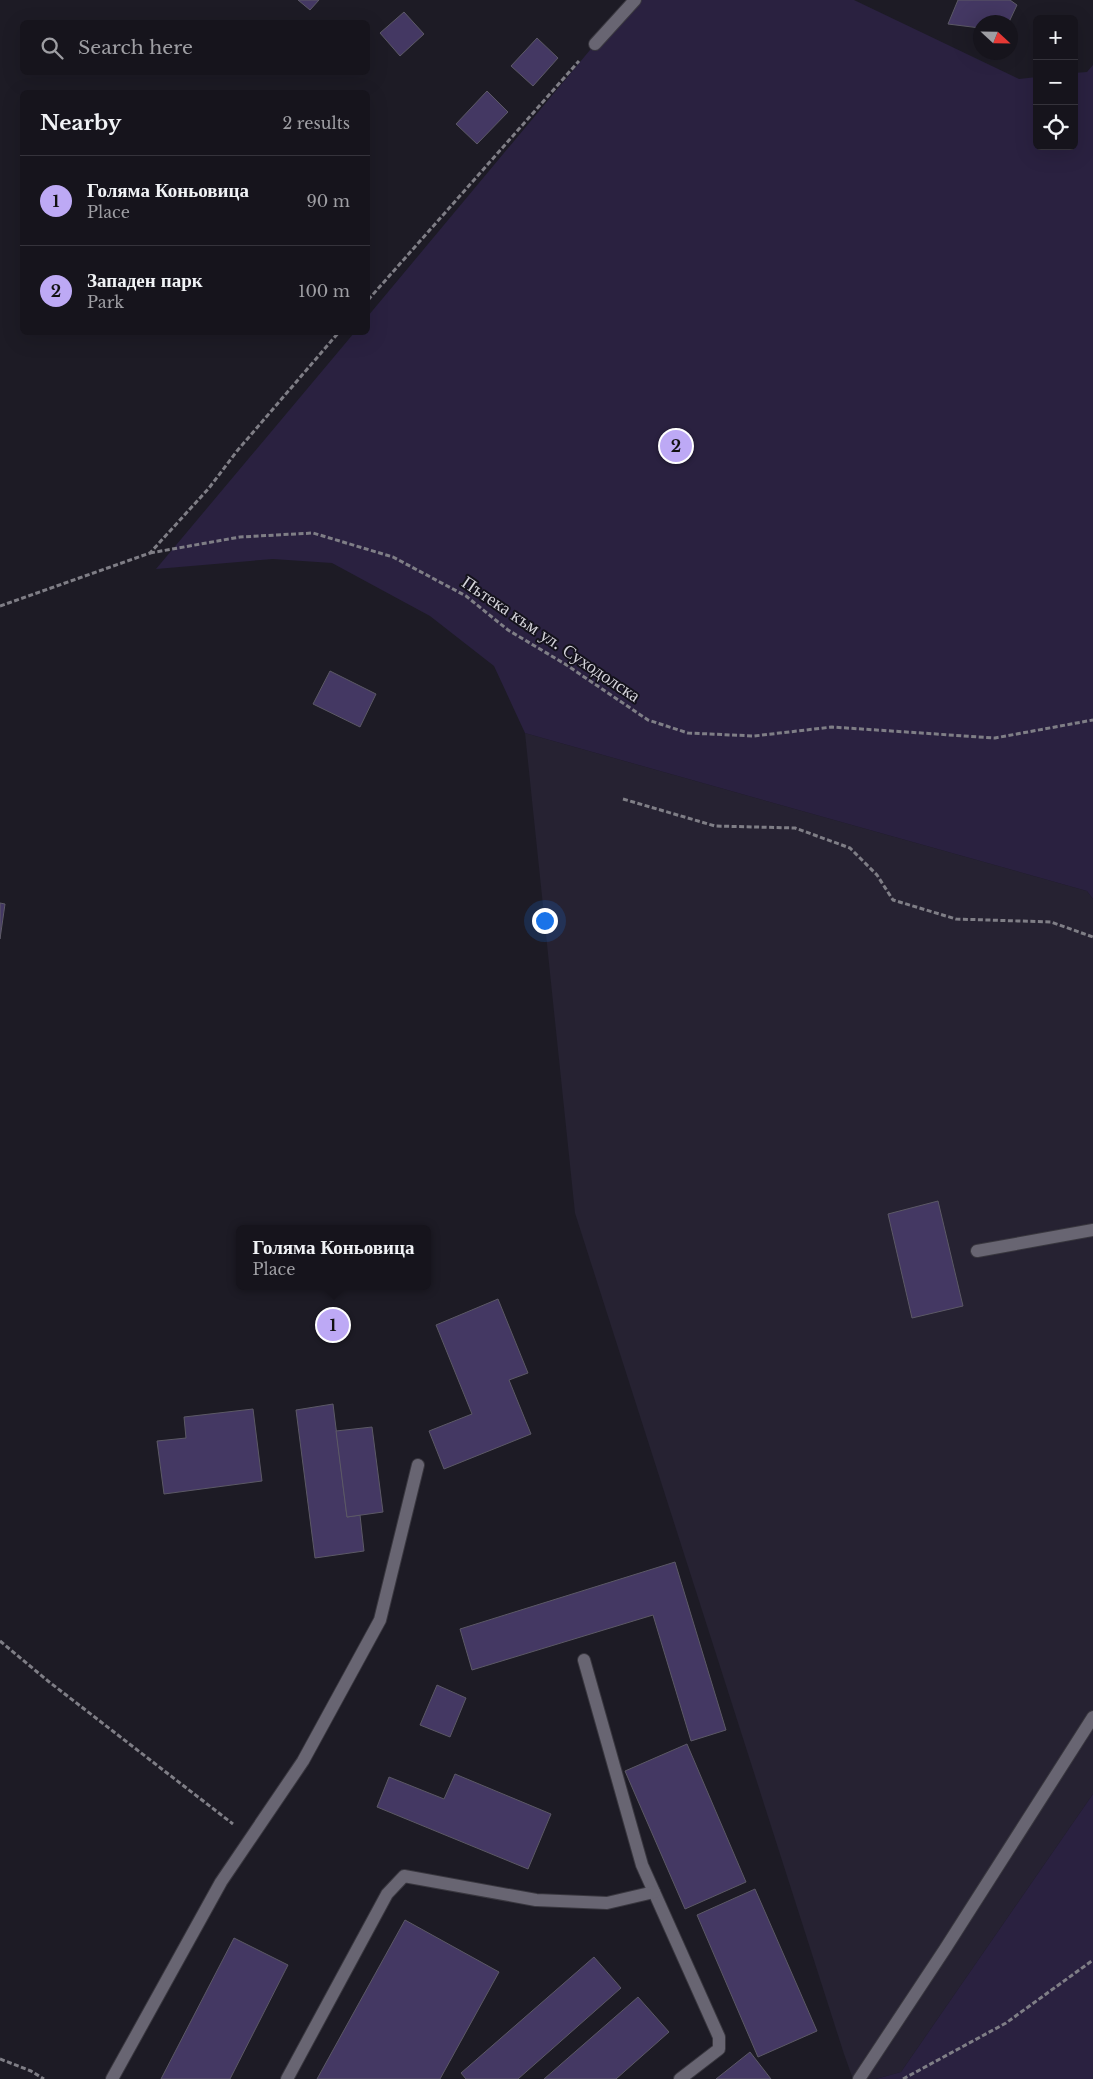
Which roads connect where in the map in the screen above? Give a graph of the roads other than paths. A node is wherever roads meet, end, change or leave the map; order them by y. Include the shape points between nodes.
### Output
1 (635, 0) edge
2 (595, 44) road end
3 (1093, 1230) edge
4 (977, 1251) dead end
5 (418, 1465) dead end
6 (584, 1660) dead end
7 (1093, 1718) edge
8 (654, 1892) junction
9 (112, 2079) edge
10 (287, 2079) edge
11 (680, 2079) edge
12 (859, 2079) edge

1 - 2 lane
3 - 4 lane
5 - 9 lane via 380,1620 303,1761 221,1882
6 - 8 lane via 642,1865
7 - 12 lane
8 - 10 lane via 607,1903 536,1900 404,1876 387,1894
8 - 11 lane via 719,2037 719,2049

